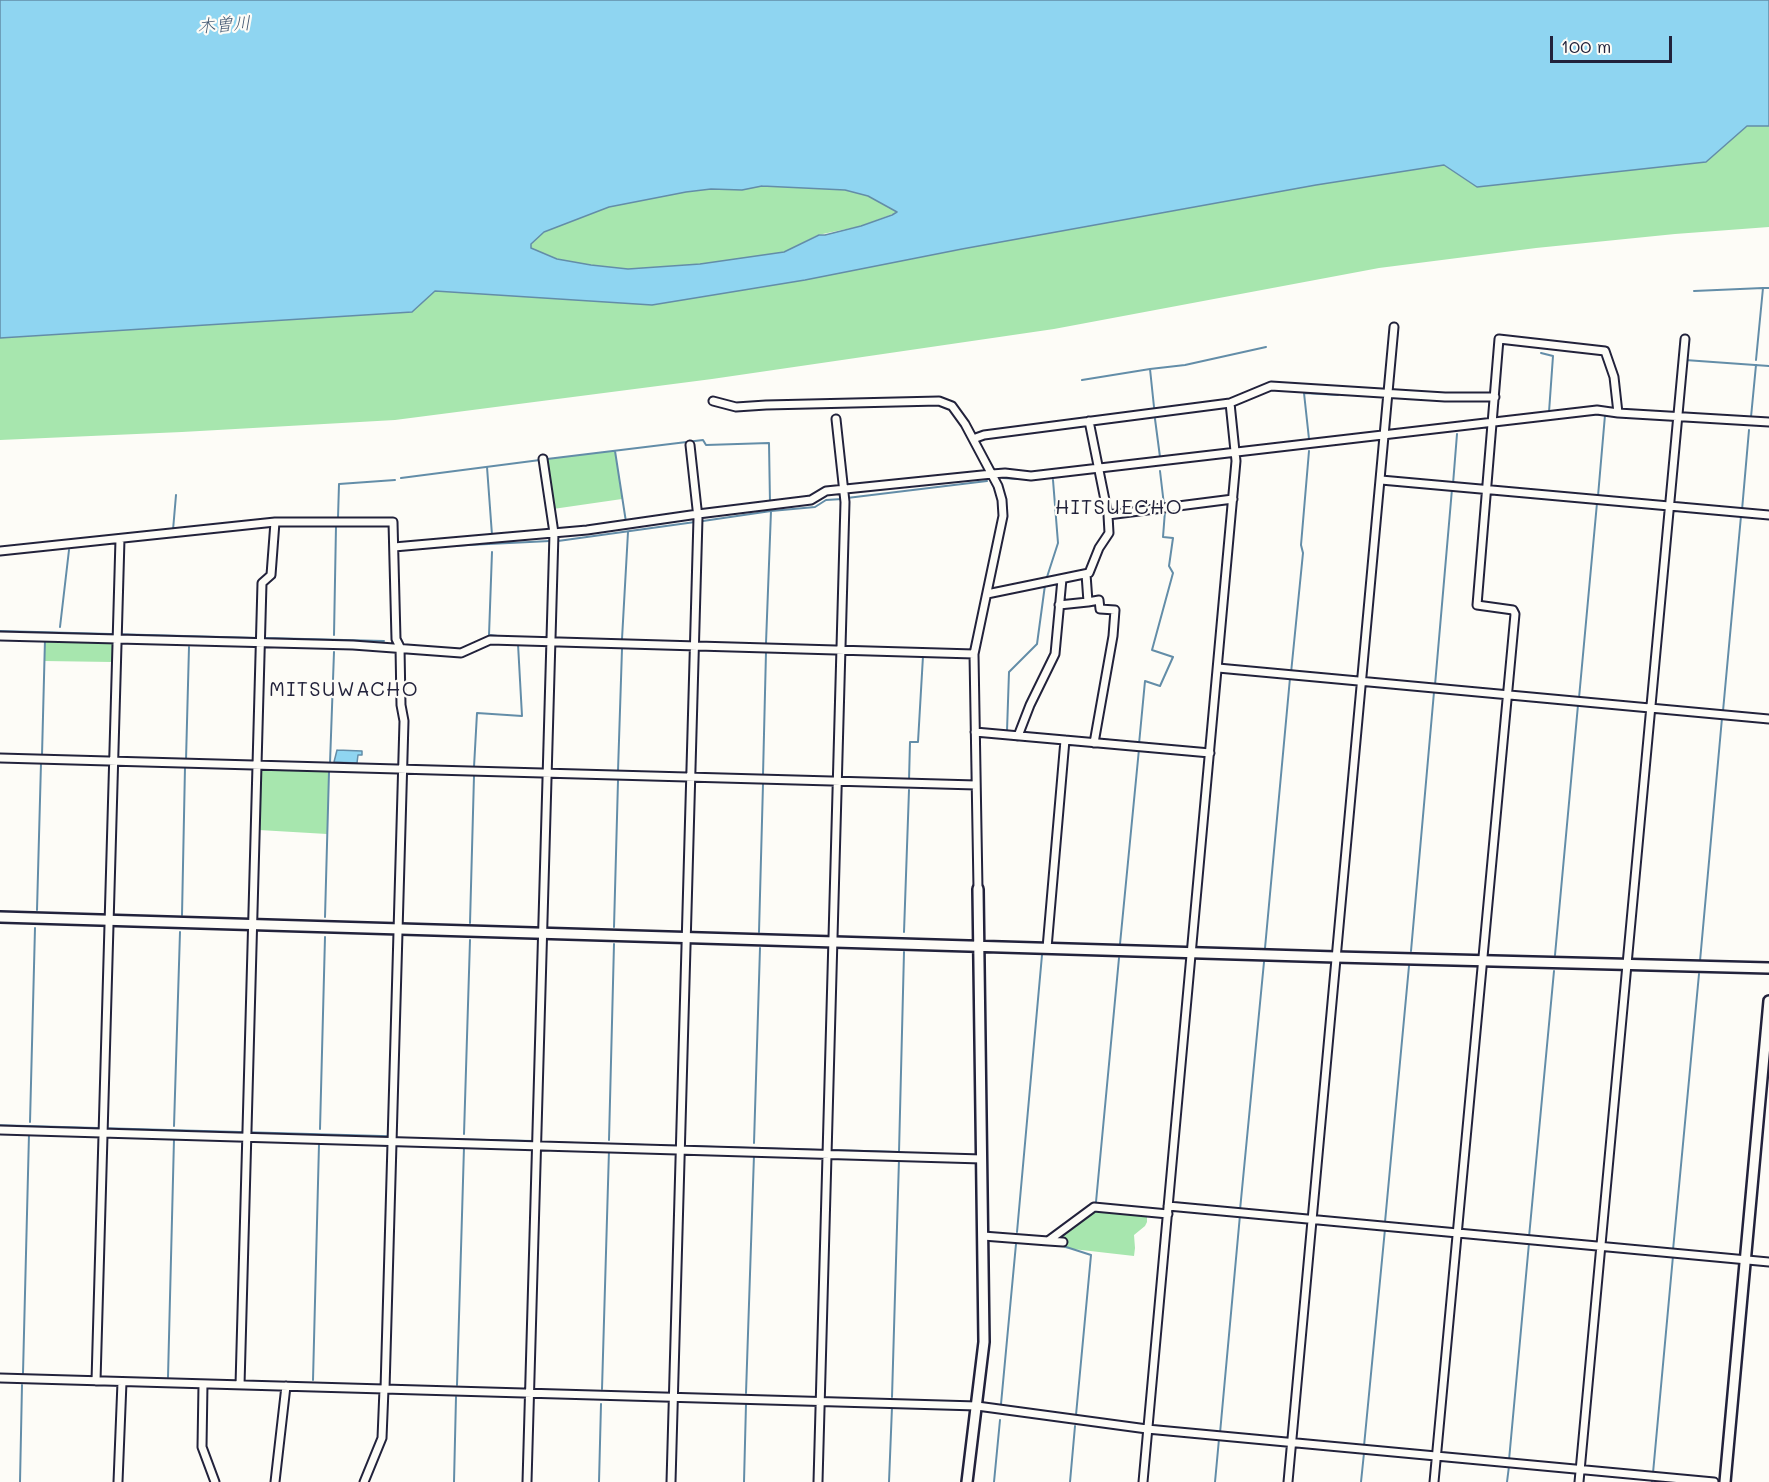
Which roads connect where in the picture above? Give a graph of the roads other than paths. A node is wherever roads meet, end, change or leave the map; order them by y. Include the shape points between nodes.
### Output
1 (1395, 327) dead end
2 (1685, 339) dead end
3 (1389, 393) junction
4 (1495, 397) junction
5 (713, 401) dead end
6 (1230, 403) junction
7 (1618, 413) junction
8 (836, 418) dead end
9 (1678, 419) junction
10 (1089, 421) junction
11 (1494, 422) junction
12 (1769, 422) edge
13 (1385, 434) junction
14 (973, 439) junction
15 (690, 445) dead end
16 (1236, 451) junction
17 (543, 459) dead end
18 (1100, 467) junction
19 (992, 474) junction
20 (1381, 480) junction
21 (1487, 489) junction
22 (844, 494) junction
23 (1233, 499) junction
24 (1670, 506) junction
25 (698, 514) junction
26 (1108, 515) junction
27 (1769, 515) edge
28 (275, 522) junction
29 (554, 533) junction
30 (120, 539) junction
31 (394, 547) junction
32 (0, 551) edge
33 (1086, 574) junction
34 (1062, 579) junction
35 (987, 594) junction
36 (1088, 602) junction
37 (1059, 604) junction
38 (0, 636) edge
39 (118, 636) junction
40 (550, 641) junction
41 (261, 643) junction
42 (694, 646) junction
43 (400, 648) junction
44 (840, 651) junction
45 (974, 654) junction
46 (1218, 668) junction
47 (1362, 682) junction
48 (1506, 695) junction
49 (1652, 708) junction
50 (1769, 719) edge
51 (975, 732) junction
52 (1018, 736) junction
53 (1065, 740) junction
54 (1094, 743) junction
55 (1210, 753) junction
56 (0, 758) edge
57 (114, 762) junction
58 (257, 766) junction
59 (403, 770) junction
60 (547, 774) junction
61 (691, 779) junction
62 (836, 782) junction
63 (976, 786) junction
64 (978, 890) joint
65 (0, 917) edge
66 (109, 921) junction
67 (253, 925) junction
68 (398, 929) junction
69 (542, 933) junction
70 (687, 938) junction
71 (831, 942) junction
72 (977, 945) junction
73 (1047, 948) junction
74 (1192, 952) junction
75 (1336, 957) junction
76 (1483, 960) junction
77 (1628, 964) junction
78 (1769, 968) edge
79 (1769, 1001) edge
80 (0, 1130) edge
81 (102, 1130) junction
82 (247, 1134) junction
83 (392, 1142) junction
84 (537, 1146) junction
85 (681, 1147) junction
86 (826, 1154) junction
87 (982, 1159) junction
88 (1168, 1210) junction
89 (1313, 1220) junction
90 (1457, 1233) junction
91 (983, 1236) junction
92 (1048, 1241) junction
93 (1063, 1242) dead end
94 (1601, 1246) junction
95 (1746, 1260) junction
96 (1769, 1262) edge
97 (0, 1378) edge
98 (96, 1381) junction
99 (122, 1382) junction
100 (203, 1384) junction
101 (240, 1385) junction
102 (286, 1386) junction
103 (384, 1389) junction
104 (530, 1393) junction
105 (674, 1397) junction
106 (819, 1401) junction
107 (977, 1406) junction
108 (1148, 1429) junction
109 (1292, 1443) junction
110 (1437, 1456) junction
111 (1581, 1470) junction
112 (118, 1482) edge
113 (215, 1482) edge
114 (275, 1482) edge
115 (364, 1482) edge
116 (527, 1482) edge
117 (671, 1482) edge
118 (818, 1482) edge
119 (967, 1482) edge
120 (1143, 1482) edge
121 (1288, 1482) edge
122 (1434, 1482) edge
123 (1580, 1482) edge
124 (1714, 1482) edge
125 (1725, 1482) edge

1 - 3 street
2 - 9 street
3 - 4 street
3 - 6 street via 1271,386
3 - 13 street
4 - 7 street via 1499,339 1605,351 1614,377
4 - 11 street
5 - 14 street via 736,407 939,400 952,406
6 - 10 street
6 - 16 street
7 - 9 street
7 - 11 street via 1597,410
8 - 22 street
9 - 12 street
9 - 24 street
10 - 14 street
10 - 18 street
11 - 13 street
11 - 21 street
13 - 16 street
13 - 20 street
14 - 19 street
15 - 25 street
16 - 18 street
16 - 23 street
17 - 29 street
18 - 19 street via 1031,476
18 - 26 street
19 - 22 street
19 - 35 street via 1002,500 1003,516
20 - 21 street
20 - 47 street
21 - 24 street
21 - 48 street via 1477,605 1513,610 1515,614
22 - 25 street via 826,491 811,500
22 - 44 street
23 - 26 street
23 - 46 street
24 - 27 street
24 - 49 street
25 - 29 street
25 - 42 street
26 - 33 street via 1109,533
28 - 30 street
28 - 31 street via 393,522
28 - 41 street via 271,575 262,583
29 - 31 street
29 - 40 street
30 - 32 street
30 - 39 street
31 - 43 street via 396,639
33 - 34 street
33 - 36 street
34 - 35 street
34 - 37 street
35 - 45 street
36 - 37 street
36 - 54 street via 1099,600 1100,609 1116,610
37 - 52 street via 1054,654
38 - 39 street
39 - 41 street
39 - 57 street
40 - 42 street
40 - 43 street via 490,639 461,653
40 - 60 street
41 - 43 street
41 - 58 street
42 - 44 street
42 - 61 street
43 - 59 street
44 - 45 street
44 - 62 street
45 - 51 street
46 - 47 street
46 - 55 street
47 - 48 street
47 - 75 street
48 - 49 street
48 - 76 street
49 - 50 street
49 - 77 street
51 - 52 street
51 - 63 street
52 - 53 street
53 - 54 street
53 - 73 street
54 - 55 street
55 - 74 street
56 - 57 street
57 - 58 street
57 - 66 street
58 - 59 street
58 - 67 street
59 - 60 street
59 - 68 street
60 - 61 street
60 - 69 street
61 - 62 street
61 - 70 street
62 - 63 street
62 - 71 street
63 - 64 street
64 - 72 street
65 - 66 street
66 - 67 street
66 - 81 street
67 - 68 street
67 - 82 street
68 - 69 street
68 - 83 street
69 - 70 street
69 - 84 street
70 - 71 street
70 - 85 street
71 - 72 street
71 - 86 street
72 - 73 street
72 - 87 street
73 - 74 street
74 - 75 street
74 - 88 street
75 - 76 street
75 - 89 street
76 - 77 street
76 - 90 street
77 - 78 street
77 - 94 street
79 - 95 street
80 - 81 street
81 - 82 street
81 - 98 street
82 - 83 street
82 - 101 street
83 - 84 street
83 - 103 street
84 - 85 street
84 - 104 street
85 - 86 street
85 - 105 street
86 - 87 street
86 - 106 street
87 - 91 street
88 - 89 street
88 - 92 street via 1094,1207
88 - 108 street
89 - 90 street
89 - 109 street
90 - 94 street
90 - 110 street
91 - 92 street
91 - 107 street via 984,1342
92 - 93 street
94 - 95 street
94 - 111 street
95 - 96 street
95 - 125 street
97 - 98 street
98 - 99 street
99 - 100 street
99 - 112 street
100 - 101 street
100 - 113 street via 202,1447
101 - 102 street
102 - 103 street
102 - 114 street
103 - 104 street
103 - 115 street via 382,1438
104 - 105 street
104 - 116 street
105 - 106 street
105 - 117 street
106 - 107 street
106 - 118 street
107 - 108 street
107 - 119 street
108 - 109 street
108 - 120 street
109 - 110 street
109 - 121 street
110 - 111 street
110 - 122 street
111 - 123 street
111 - 124 street

